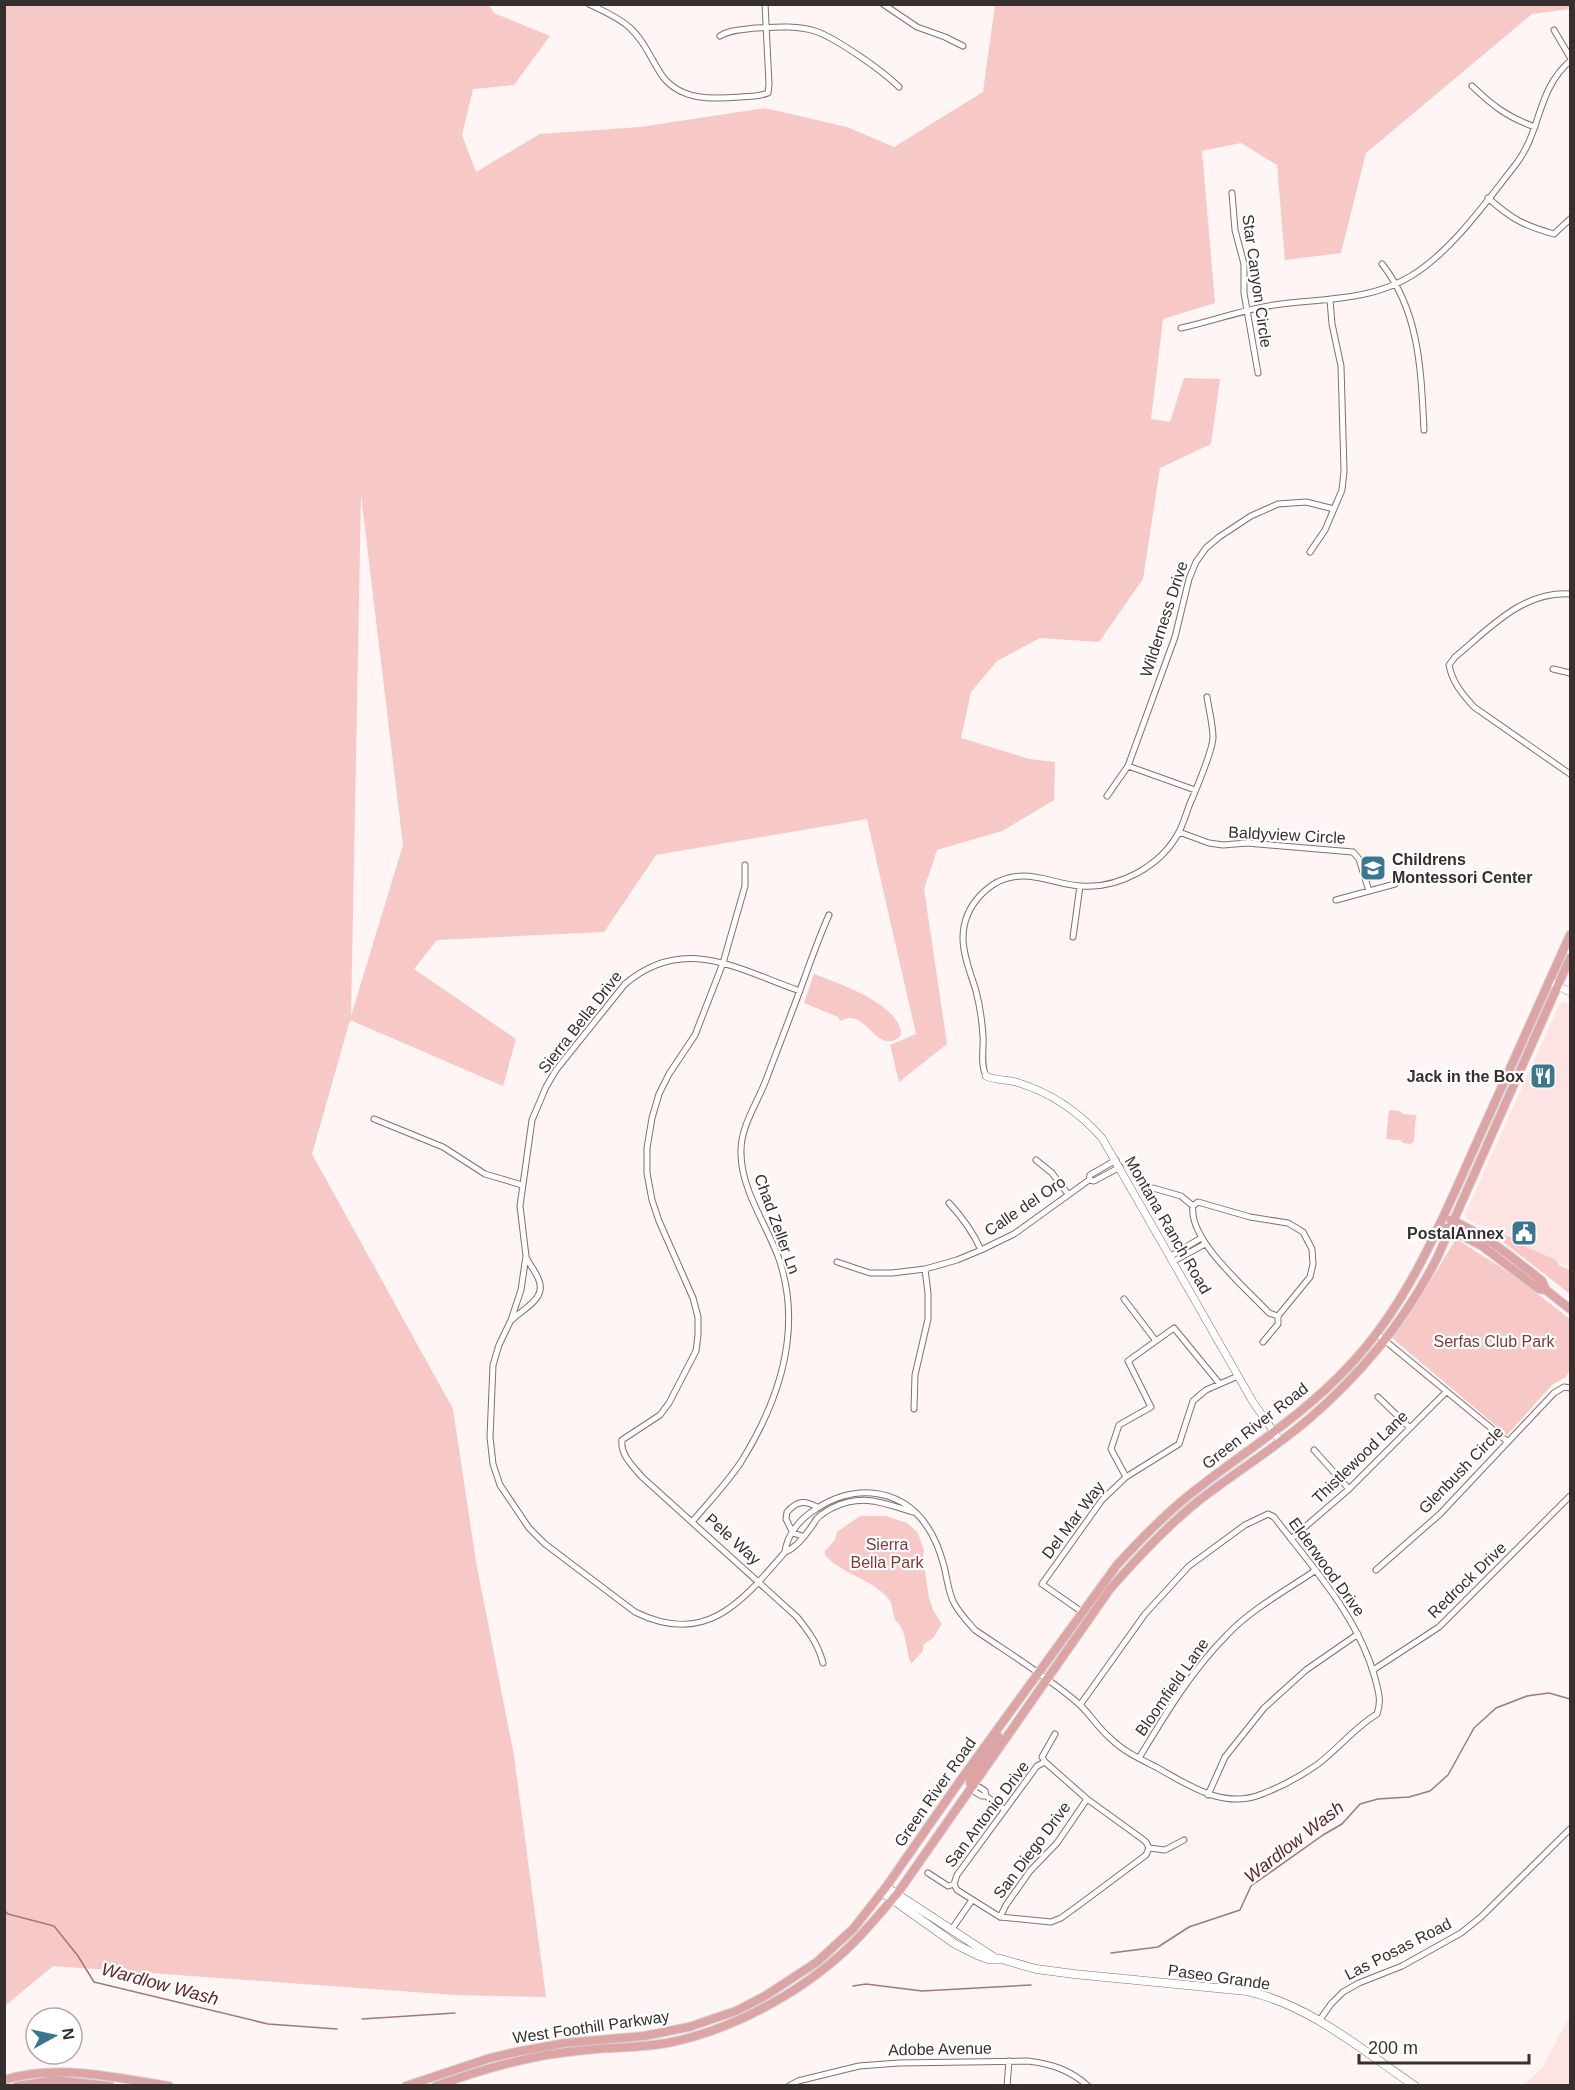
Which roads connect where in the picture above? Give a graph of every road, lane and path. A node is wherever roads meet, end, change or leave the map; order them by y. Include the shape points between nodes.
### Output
1 (589, 4) edge
2 (765, 4) edge
3 (882, 4) edge
4 (766, 28) junction
5 (1554, 30) dead end
6 (720, 36) dead end
7 (963, 46) dead end
8 (1570, 59) edge
9 (1472, 86) dead end
10 (899, 87) dead end
11 (1535, 127) junction
12 (1232, 193) dead end
13 (1488, 198) junction
14 (1570, 219) edge
15 (1382, 264) dead end
16 (1395, 285) junction
17 (1330, 300) junction
18 (1247, 311) junction
19 (1181, 328) dead end
20 (1258, 373) dead end
21 (1425, 430) dead end
22 (1334, 509) junction
23 (1310, 552) dead end
24 (1570, 594) edge
25 (1553, 669) dead end
26 (1570, 673) edge
27 (1207, 698) dead end
28 (1128, 766) junction
29 (1570, 774) edge
30 (1195, 790) junction
31 (1107, 796) dead end
32 (1179, 832) junction
33 (745, 865) dead end
34 (1395, 884) dead end
35 (1080, 886) junction
36 (1369, 891) junction
37 (1336, 900) dead end
38 (829, 915) dead end
39 (1570, 935) edge
40 (1073, 937) dead end
41 (1570, 958) edge
42 (723, 963) junction
43 (1549, 982) junction
44 (1558, 986) junction
45 (800, 991) junction
46 (1570, 992) edge
47 (986, 1076) joint
48 (374, 1119) dead end
49 (1036, 1160) dead end
50 (1118, 1164) junction
51 (522, 1185) junction
52 (1153, 1188) dead end
53 (1068, 1194) junction
54 (949, 1203) dead end
55 (1193, 1206) junction
56 (1442, 1221) junction
57 (1453, 1226) junction
58 (1203, 1241) junction
59 (981, 1251) junction
60 (525, 1256) junction
61 (1172, 1258) junction
62 (837, 1262) dead end
63 (925, 1269) junction
64 (1124, 1299) dead end
65 (1570, 1309) edge
66 (1278, 1316) junction
67 (512, 1320) junction
68 (1377, 1334) junction
69 (1156, 1341) junction
70 (1385, 1341) junction
71 (1263, 1342) dead end
72 (1238, 1376) junction
73 (1220, 1383) junction
74 (1567, 1388) edge
75 (1446, 1392) junction
76 (1378, 1397) dead end
77 (914, 1409) dead end
78 (1410, 1428) junction
79 (1274, 1433) junction
80 (1280, 1441) junction
81 (1508, 1442) junction
82 (1314, 1450) dead end
83 (1126, 1477) junction
84 (1349, 1489) junction
85 (1570, 1496) edge
86 (817, 1507) junction
87 (915, 1513) junction
88 (692, 1521) junction
89 (793, 1533) junction
90 (802, 1536) junction
91 (1291, 1539) junction
92 (786, 1552) junction
93 (1316, 1570) junction
94 (1376, 1570) dead end
95 (760, 1581) junction
96 (1082, 1612) junction
97 (1358, 1634) junction
98 (823, 1663) dead end
99 (1372, 1670) junction
100 (1038, 1674) junction
101 (1047, 1680) junction
102 (1080, 1705) junction
103 (1005, 1719) junction
104 (1055, 1734) dead end
105 (1139, 1758) junction
106 (1045, 1762) junction
107 (973, 1786) junction
108 (1208, 1795) junction
109 (986, 1796) dead end
110 (1087, 1799) junction
111 (1005, 1810) junction
112 (1570, 1830) edge
113 (1184, 1840) dead end
114 (1149, 1848) junction
115 (928, 1873) dead end
116 (954, 1884) junction
117 (884, 1890) junction
118 (894, 1897) junction
119 (972, 1900) junction
120 (1000, 1917) junction
121 (952, 1929) junction
122 (995, 1958) junction
123 (1318, 2021) junction
124 (1009, 2061) junction
125 (4, 2080) edge
126 (17, 2085) edge
127 (110, 2085) edge
128 (169, 2085) edge
129 (406, 2085) edge
130 (436, 2085) edge
131 (789, 2085) edge
132 (1007, 2085) edge
133 (1088, 2085) edge
134 (1415, 2085) edge

1 - 4 street via 630,28 676,89 711,99 768,93
2 - 4 street
3 - 7 street via 917,27
4 - 6 street via 728,31
4 - 10 street via 798,27 822,34 886,74
5 - 8 street
8 - 11 street via 1550,84
9 - 11 street via 1498,110
11 - 13 street via 1518,161
12 - 18 street, Star Canyon Circle
13 - 14 street via 1525,226 1554,234
13 - 16 street via 1439,256
15 - 16 street
16 - 17 street via 1370,294
16 - 21 street via 1416,338
17 - 18 street
17 - 22 street via 1341,366 1344,471
18 - 19 street
18 - 20 street, Star Canyon Circle
22 - 23 street
22 - 28 street, Wilderness Drive via 1306,502 1278,504 1251,516 1206,548 1189,579 1174,637
24 - 29 street via 1545,596 1511,610 1449,665 1462,693 1474,707
25 - 26 street
27 - 30 street via 1213,739
28 - 30 street
28 - 31 street, Wilderness Drive
30 - 32 street
32 - 35 street via 1151,864 1131,877 1110,884
32 - 36 street, Baldyview Circle via 1223,845 1247,843 1353,852
33 - 42 street via 746,886
34 - 36 street
35 - 40 street
35 - 47 street via 1035,876 1004,879 990,887 971,908 965,921 964,953 979,1002
36 - 37 street
38 - 45 street, Chad Zeller Ln
39 - 43 main road, Green River Road
41 - 44 main road, Green River Road
42 - 45 street, Sierra Bella Drive
42 - 51 street, Sierra Bella Drive via 707,958 674,959 645,968 625,984 546,1087 532,1120
42 - 88 street, Pele Way via 695,1035 659,1094 647,1148 652,1200 698,1317 696,1351 660,1415 622,1440 621,1448 642,1477
43 - 44 street
43 - 56 main road, Green River Road
44 - 46 street
44 - 57 main road, Green River Road
45 - 88 street, Chad Zeller Ln via 743,1132 741,1152 746,1179 772,1239 786,1288 789,1320 784,1365 771,1407 741,1462
47 - 50 street, Montana Ranch Road via 1037,1090 1074,1110 1102,1138
48 - 51 street via 443,1147 485,1174
49 - 53 street
50 - 53 street, Calle del Oro via 1090,1175 1089,1180
50 - 61 street, Montana Ranch Road
51 - 60 street, Sierra Bella Drive
52 - 55 street via 1181,1196
53 - 59 street, Calle del Oro via 1014,1234
54 - 59 street via 964,1218
55 - 58 street via 1192,1218
55 - 66 street via 1198,1202 1288,1223 1303,1232 1314,1264 1310,1277
56 - 57 main road
56 - 68 main road, Green River Road
57 - 65 main road
57 - 70 main road, Green River Road via 1418,1292
58 - 61 street
58 - 66 street via 1269,1313
59 - 63 street, Calle del Oro
60 - 67 street, Sierra Bella Drive
60 - 67 street, Sierra Bella Drive via 540,1281 540,1291 531,1305
61 - 72 street, Montana Ranch Road
62 - 63 street, Calle del Oro via 870,1273
63 - 77 street via 928,1319 915,1375
64 - 69 street
66 - 71 street via 1278,1324
67 - 95 street, Sierra Bella Drive via 493,1365 493,1464 500,1485 545,1545 634,1612 663,1623 699,1623 719,1616
68 - 70 street
68 - 79 main road, Green River Road via 1334,1382
69 - 73 street via 1174,1328
69 - 83 street via 1128,1361 1151,1407 1119,1425 1111,1449
70 - 75 street
70 - 80 main road, Green River Road via 1310,1418
72 - 73 street, Del Mar Way
72 - 79 street, Montana Ranch Road
73 - 83 street, Del Mar Way via 1193,1401 1179,1444
74 - 81 street, Glenbush Circle via 1554,1393
75 - 78 street, Thistlewood Lane
75 - 81 street
76 - 78 street
78 - 84 street, Thistlewood Lane
79 - 80 street, Montana Ranch Road
79 - 96 main road, Green River Road via 1188,1496 1143,1536
80 - 101 main road, Green River Road via 1198,1502 1155,1540 1110,1589
81 - 94 street, Glenbush Circle via 1440,1514
82 - 84 street
83 - 96 street, Del Mar Way via 1102,1500 1042,1584
84 - 91 street, Thistlewood Lane
85 - 99 street, Redrock Drive via 1440,1627
86 - 87 street, Sierra Bella Drive via 867,1492 903,1502
86 - 89 street, Sierra Bella Drive via 798,1523
86 - 89 street via 802,1502 786,1512
87 - 90 street, Sierra Bella Drive via 877,1501 857,1500 825,1512
87 - 100 street, Sierra Bella Drive via 936,1542 951,1594 963,1617 975,1630
88 - 95 street, Pele Way
89 - 90 street
89 - 92 street, Sierra Bella Drive
90 - 92 street, Sierra Bella Drive
91 - 93 street, Elderwood Drive
91 - 102 street, Elderwood Drive via 1268,1514 1245,1525 1189,1566 1145,1614
92 - 95 street, Sierra Bella Drive
93 - 97 street, Elderwood Drive
93 - 105 street, Bloomfield Lane via 1280,1592 1228,1633 1196,1670
95 - 98 street, Pele Way via 813,1636
96 - 100 main road, Green River Road
97 - 99 street, Elderwood Drive
97 - 108 street via 1306,1670 1264,1708 1225,1757
99 - 108 street, Elderwood Drive via 1380,1698 1377,1714 1347,1735 1317,1764 1262,1795
100 - 101 street, Sierra Bella Drive
100 - 103 main road, Green River Road
101 - 102 street, Sierra Bella Drive
101 - 107 main road, Green River Road
102 - 105 street, Sierra Bella Drive via 1110,1739
103 - 107 main road via 970,1778
103 - 117 main road, Green River Road
104 - 106 street via 1042,1757
105 - 108 street, Sierra Bella Drive
106 - 110 street
106 - 111 street, San Antonio Drive via 1037,1766
107 - 118 main road, Green River Road
109 - 111 street
110 - 114 street via 1142,1838
110 - 120 street, San Diego Drive via 1057,1843 1030,1870
111 - 116 street, San Antonio Drive
112 - 123 street, Las Posas Road via 1461,1933 1402,1966 1343,1992
113 - 114 street via 1165,1850
114 - 120 street via 1146,1855 1061,1918 1043,1923
115 - 116 street via 948,1886
116 - 119 street
117 - 118 main road, Paseo Grande
117 - 129 main road, West Foothill Parkway via 853,1929 817,1962 736,2011 672,2031 516,2052
118 - 121 main road, Paseo Grande
118 - 122 main road, Paseo Grande via 966,1950
118 - 130 main road, West Foothill Parkway via 832,1961 793,1990 749,2014 672,2042 525,2059
119 - 120 street
119 - 121 street
121 - 122 main road, Paseo Grande
122 - 123 main road, Paseo Grande via 1036,1969 1247,1991 1287,2003
123 - 134 main road, Paseo Grande
124 - 131 street, Adobe Avenue via 859,2066
124 - 132 street
124 - 133 street, Adobe Avenue via 1056,2066
125 - 128 main road via 67,2071
126 - 127 main road via 54,2080

